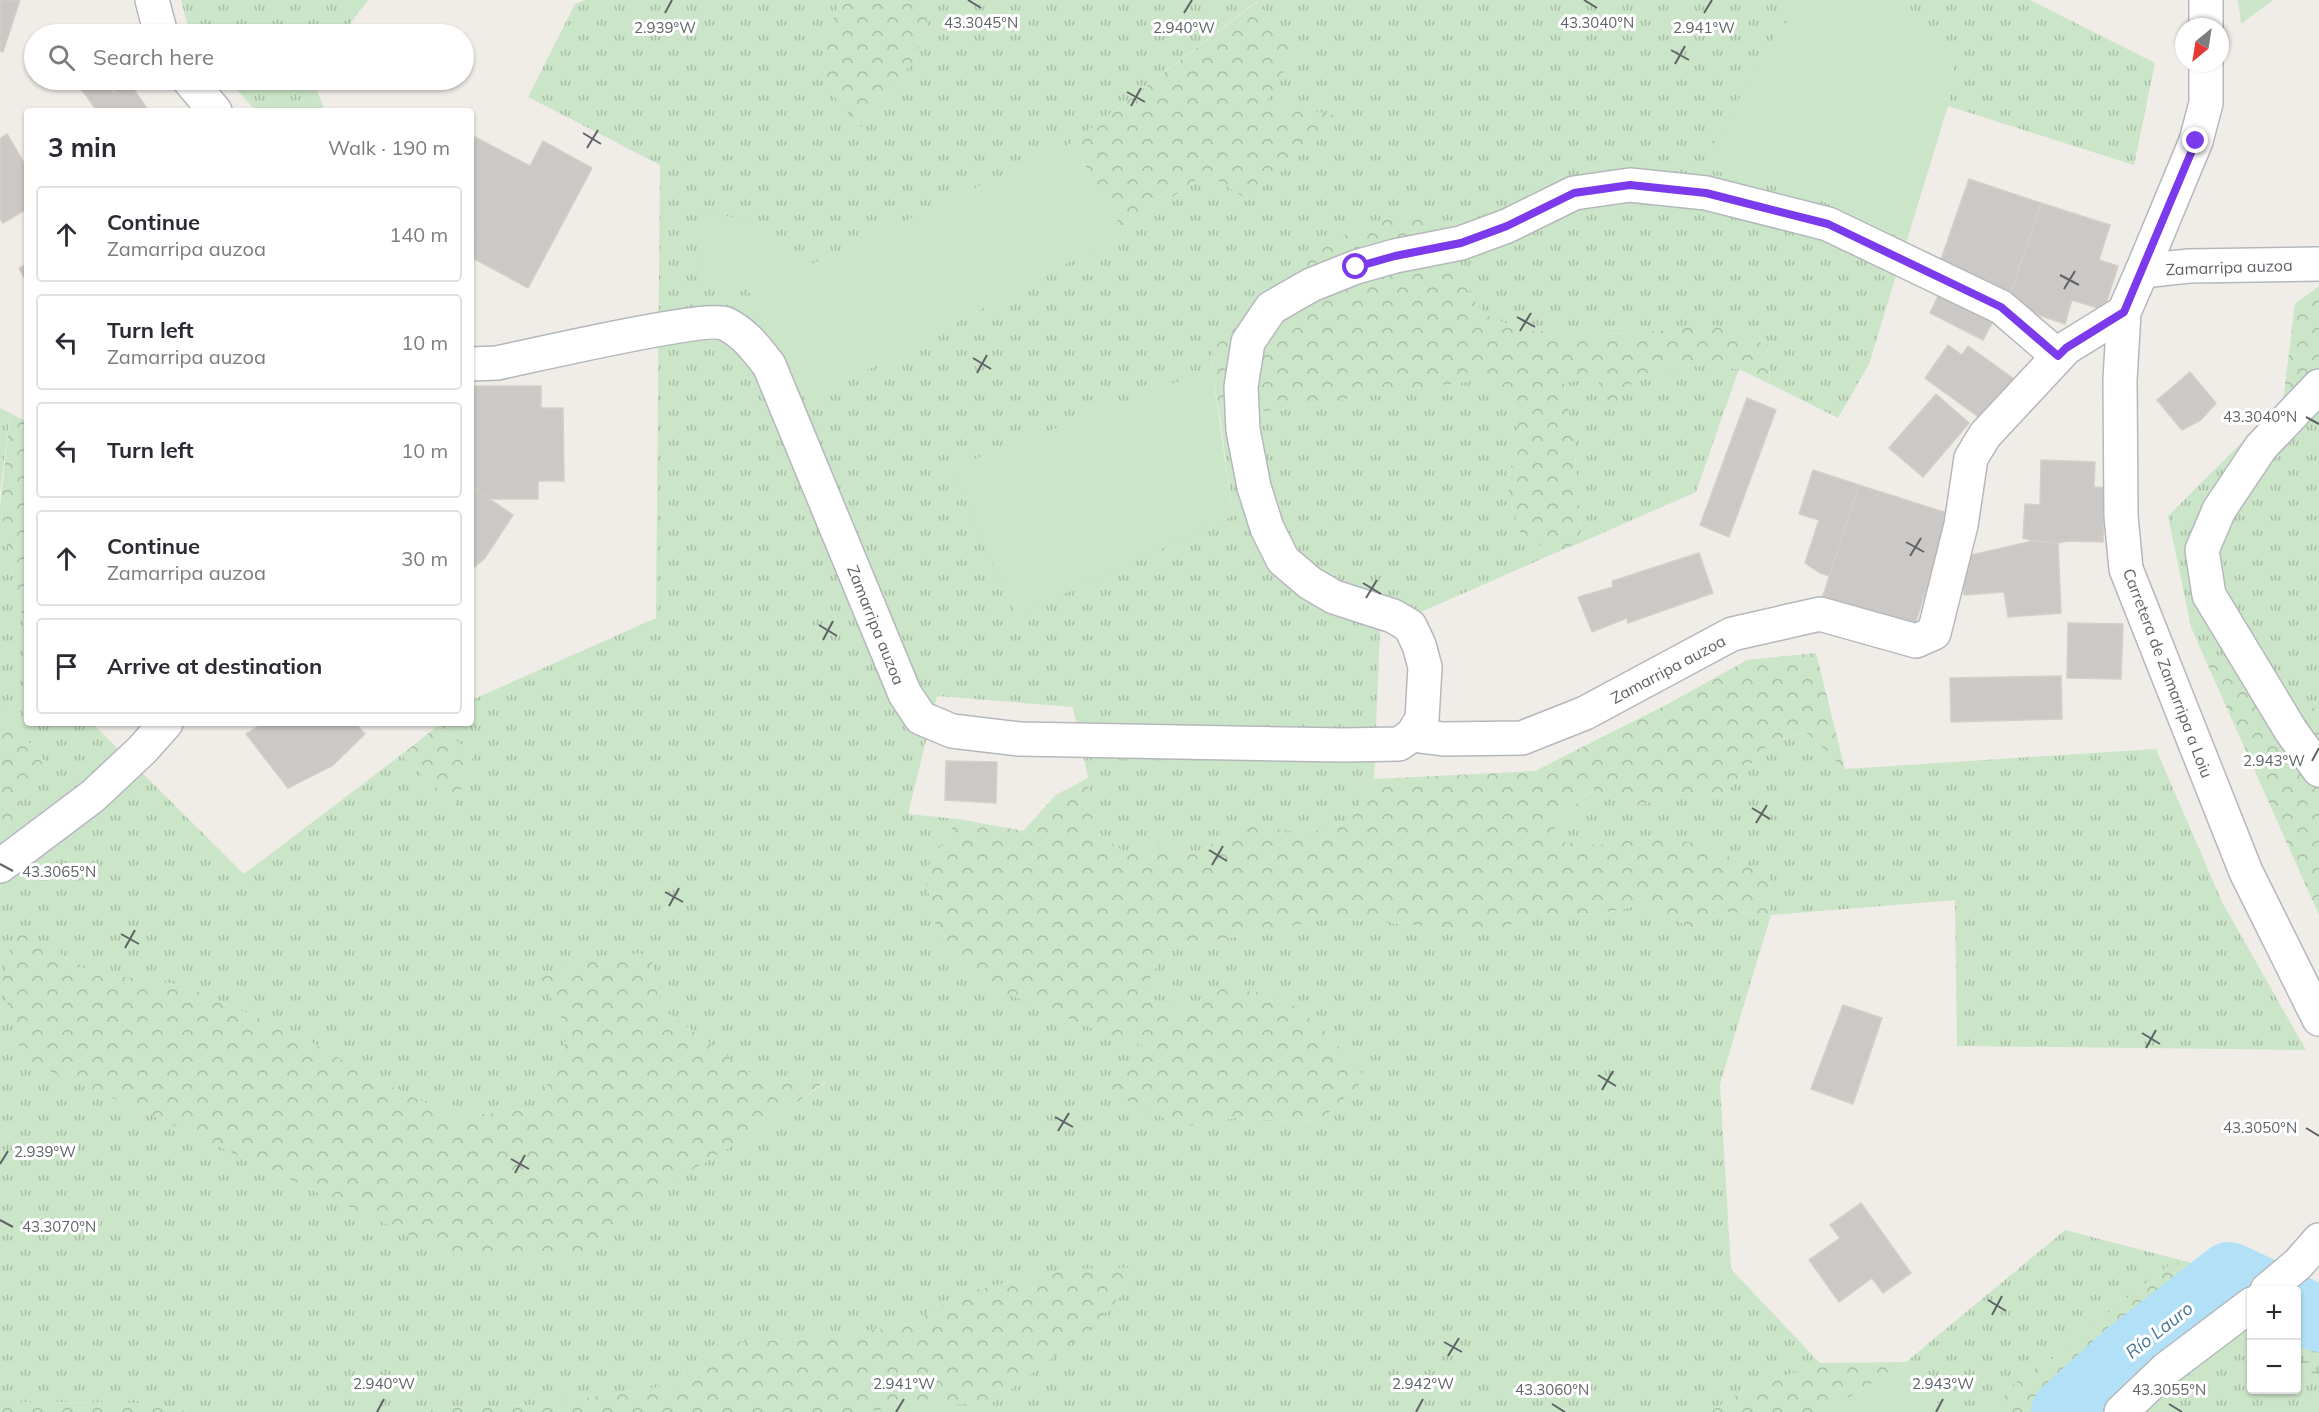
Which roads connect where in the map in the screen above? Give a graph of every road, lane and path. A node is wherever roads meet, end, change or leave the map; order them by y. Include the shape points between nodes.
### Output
1 (152, 0) edge
2 (2206, 0) edge
3 (2206, 18) edge
4 (158, 24) edge
5 (2206, 72) edge
6 (197, 90) edge
7 (212, 108) edge
8 (2319, 264) edge
9 (2142, 271) junction
10 (2124, 312) junction
11 (2058, 356) junction
12 (474, 364) edge
13 (2319, 386) edge
14 (163, 726) edge
15 (1412, 735) junction
16 (2319, 770) edge
17 (0, 866) edge
18 (2319, 1019) edge
19 (2319, 1240) edge
20 (2272, 1286) edge
21 (2243, 1311) edge
22 (2121, 1412) edge

1 - 4 street
2 - 3 street
5 - 9 street, Zamarripa auzoa via 2206,103 2196,141
6 - 7 street
8 - 9 street, Zamarripa auzoa via 2189,266
9 - 10 street, Carretera de Zamarripa a Loiu
10 - 11 street, Zamarripa auzoa
10 - 18 street, Carretera de Zamarripa a Loiu via 2121,516 2126,569 2246,872
11 - 15 street, Zamarripa auzoa via 1985,435 1971,458 1961,525 1934,633 1916,641 1820,614 1732,634 1585,713 1522,738 1443,739
11 - 15 street via 2001,307 1828,224 1706,193 1630,185 1574,193 1507,226 1461,243 1356,267 1311,285 1271,308 1248,342 1241,387 1243,429 1267,528 1284,561 1310,584 1410,626 1425,667 1422,719
12 - 15 street, Zamarripa auzoa via 497,363 680,326 725,323 749,340 769,365 904,694 921,718 952,731 1020,739 1343,745 1399,744
13 - 16 street via 2261,447 2219,510 2202,550 2209,595
14 - 17 street via 93,796
19 - 20 street
21 - 22 street via 2166,1369

